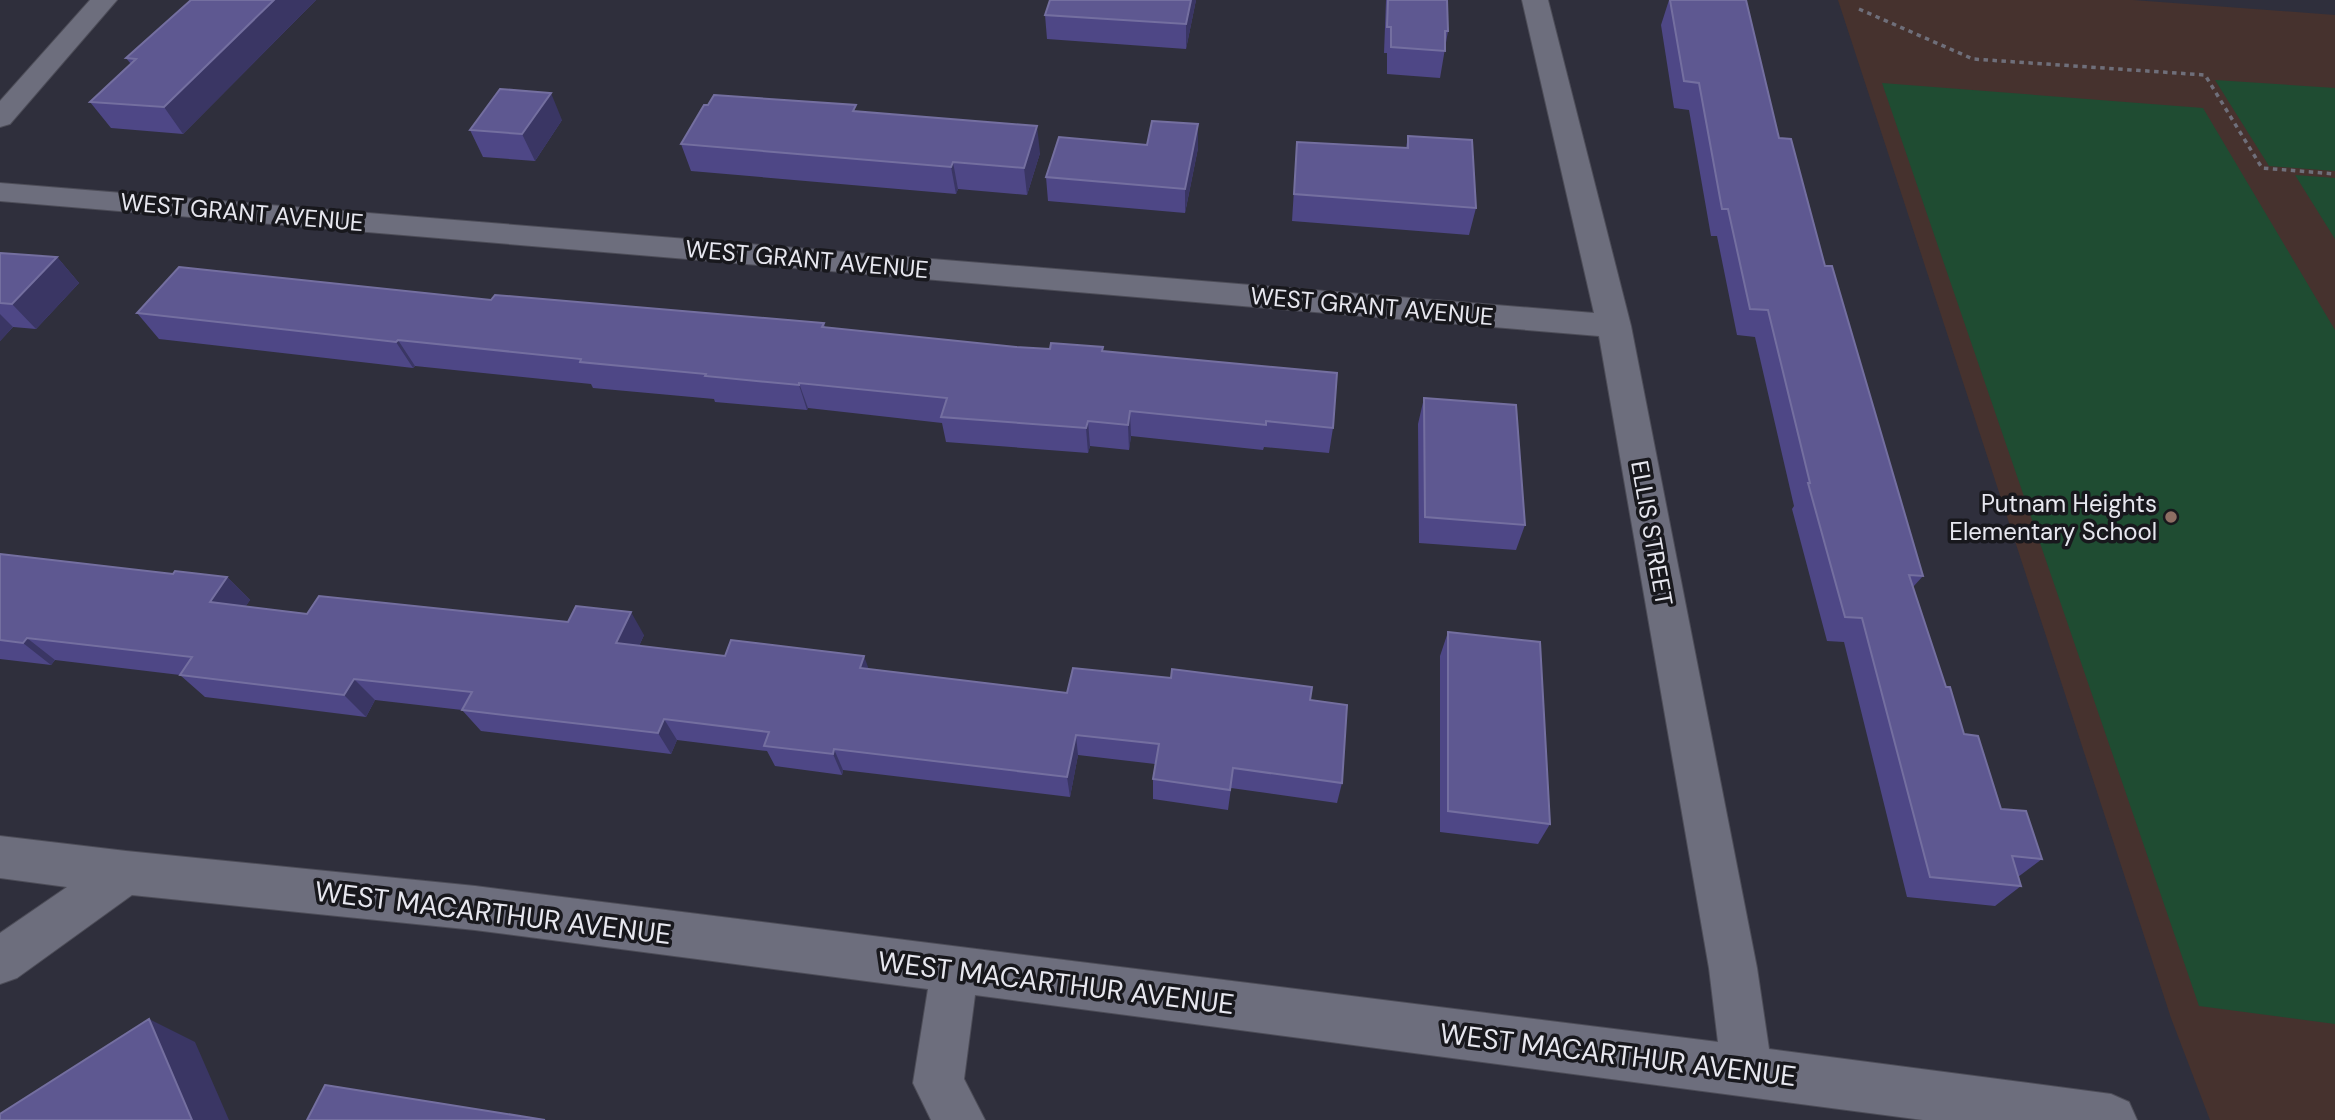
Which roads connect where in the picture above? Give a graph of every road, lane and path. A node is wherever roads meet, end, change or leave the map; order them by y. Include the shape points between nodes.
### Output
1 (104, 0) edge
2 (1535, 0) edge
3 (1860, 9) dead end
4 (0, 118) edge
5 (2335, 174) edge
6 (0, 192) edge
7 (1614, 326) junction
8 (0, 857) edge
9 (126, 873) junction
10 (0, 961) edge
11 (955, 970) junction
12 (1746, 1071) junction
13 (959, 1120) edge
14 (2110, 1120) edge

1 - 4 street
2 - 7 street, ELLIS STREET
3 - 5 path via 1973,59 2205,75 2262,168
6 - 7 street, WEST GRANT AVENUE
7 - 12 street, ELLIS STREET via 1733,968
8 - 9 street, WEST MACARTHUR AVENUE
9 - 10 street
9 - 11 street, WEST MACARTHUR AVENUE via 462,907
11 - 12 street, WEST MACARTHUR AVENUE
11 - 13 street via 938,1083
12 - 14 street, WEST MACARTHUR AVENUE

